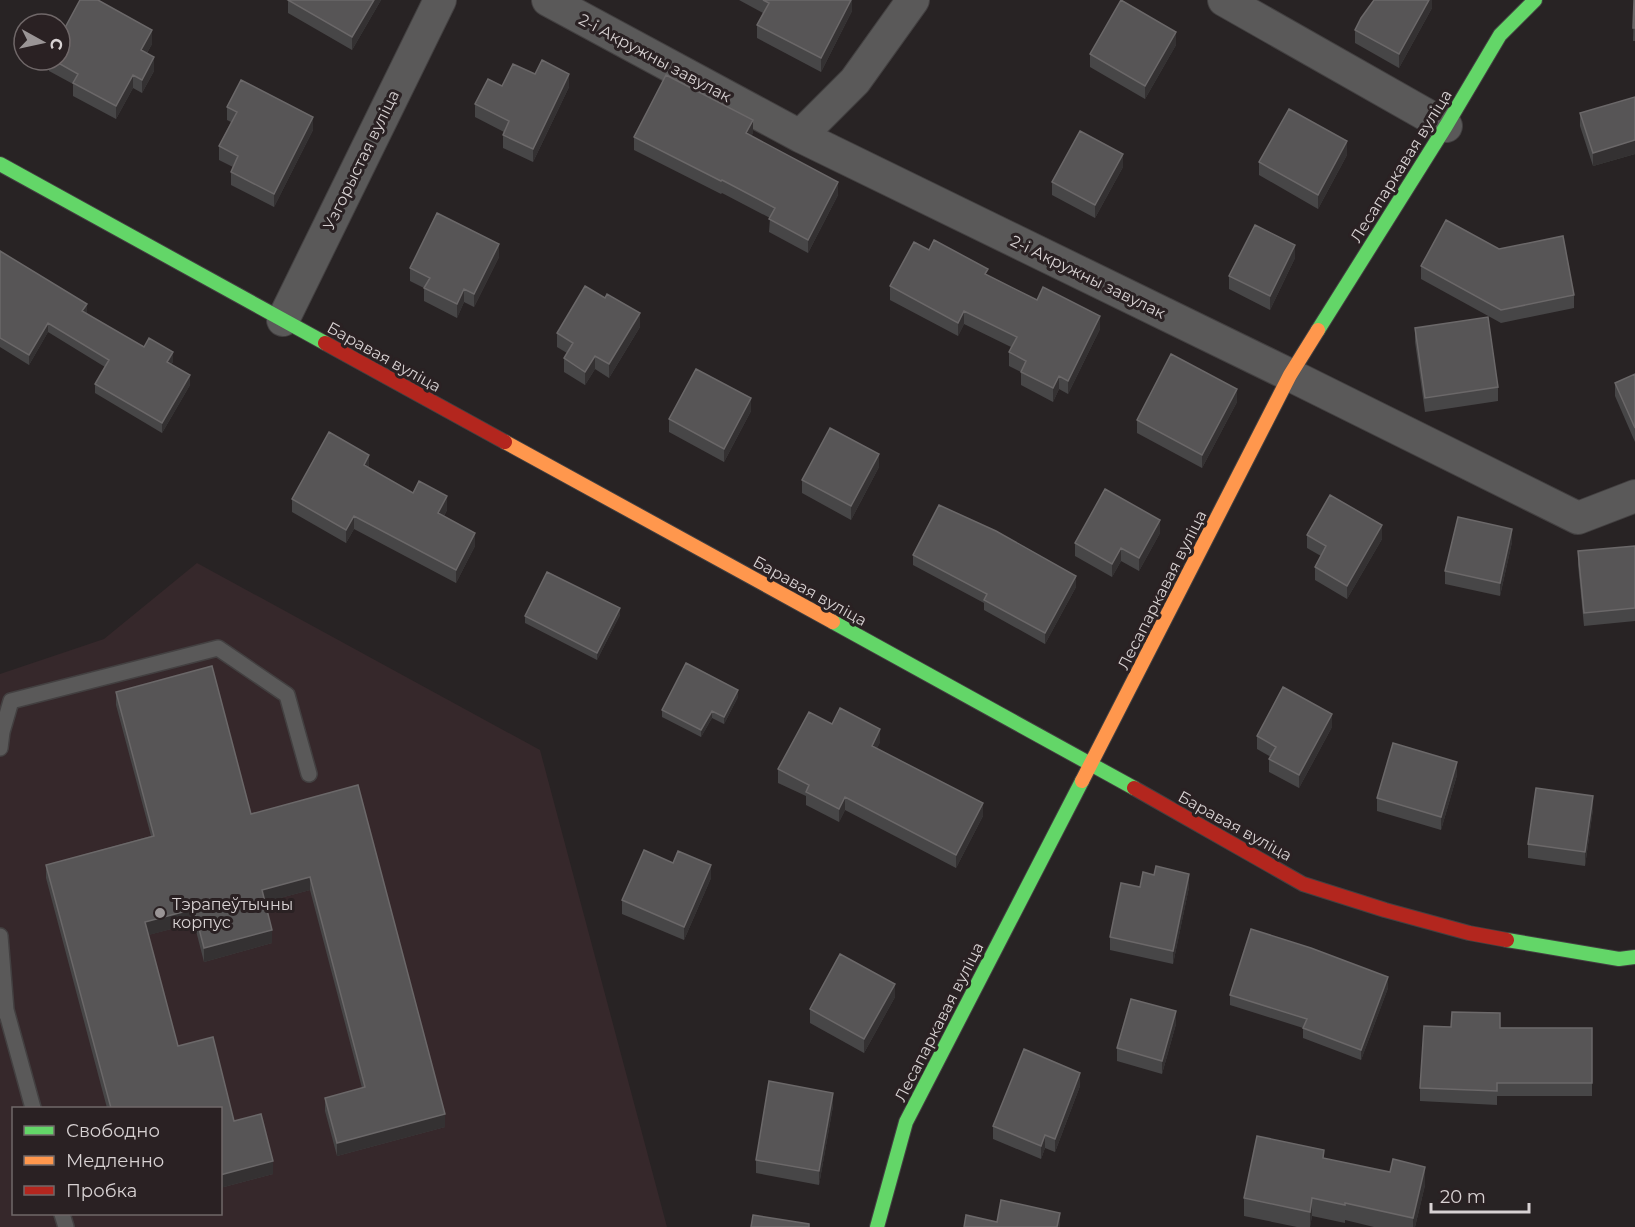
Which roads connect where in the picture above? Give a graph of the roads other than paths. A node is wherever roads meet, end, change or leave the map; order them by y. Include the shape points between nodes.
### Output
1 (440, 0) edge
2 (548, 0) edge
3 (913, 0) edge
4 (1224, 0) edge
5 (1535, 0) edge
6 (1446, 126) junction
7 (800, 136) junction
8 (0, 164) edge
9 (283, 320) junction
10 (1290, 375) junction
11 (1635, 496) edge
12 (0, 748) edge
13 (1091, 764) junction
14 (309, 774) dead end
15 (0, 936) edge
16 (1635, 957) edge
17 (3, 1011) edge
18 (33, 1107) edge
19 (877, 1227) edge

1 - 9 street, Узгорыстая вуліца
2 - 7 street, 2-і Акружны завулак
3 - 7 street via 855,81
4 - 6 street
5 - 6 street, Лесапаркавая вуліца via 1500,35
6 - 10 street, Лесапаркавая вуліца
7 - 10 street, 2-і Акружны завулак
8 - 9 street, Баравая вуліца
9 - 13 street, Баравая вуліца
10 - 11 street, 2-і Акружны завулак via 1578,518
10 - 13 street, Лесапаркавая вуліца
12 - 14 lane via 11,701 218,648 287,695
13 - 16 street, Баравая вуліца via 1303,884 1469,933 1619,959
13 - 19 street, Лесапаркавая вуліца via 906,1122
15 - 17 lane
17 - 18 lane

